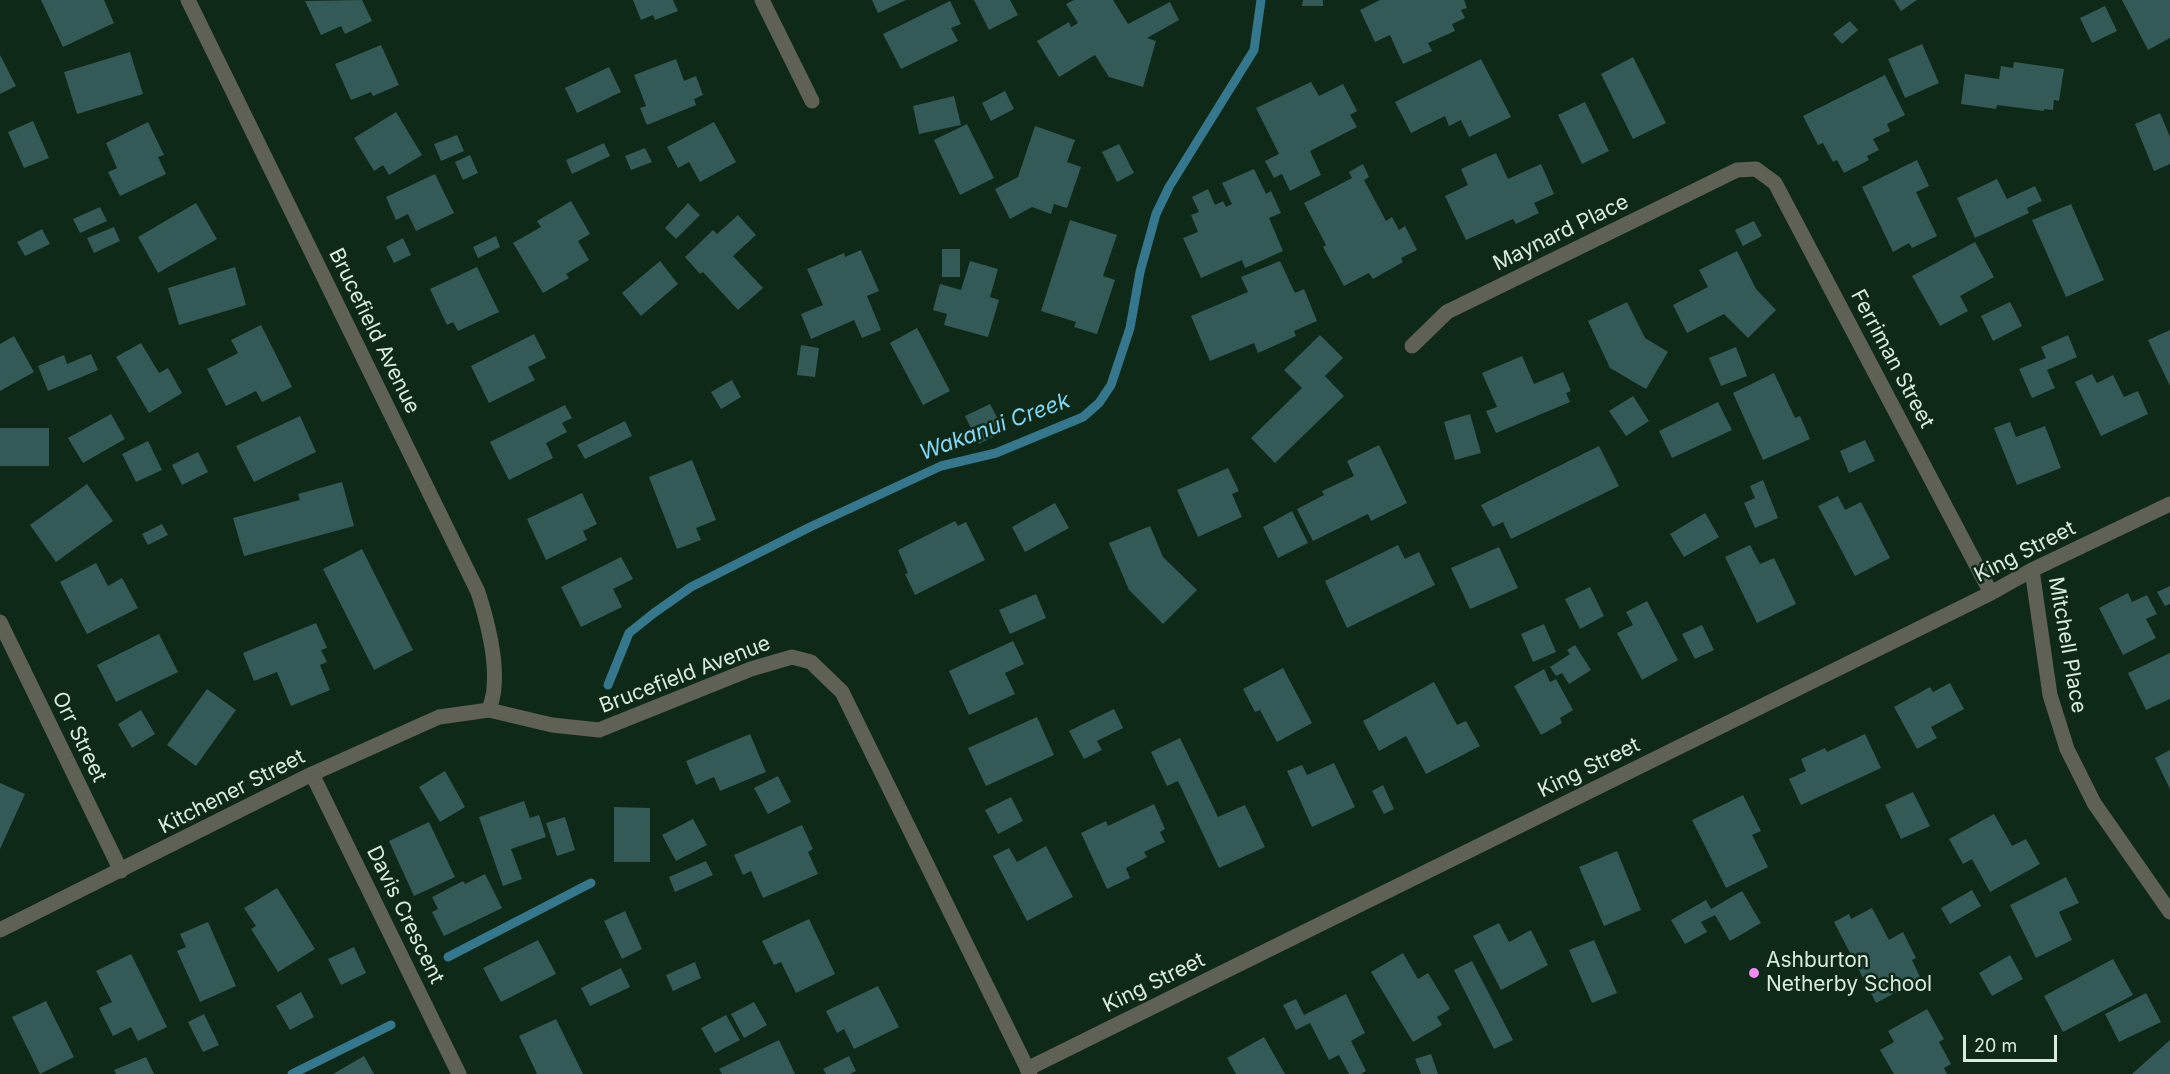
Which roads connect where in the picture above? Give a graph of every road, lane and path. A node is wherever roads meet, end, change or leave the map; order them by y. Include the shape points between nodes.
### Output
1 (188, 0) edge
2 (762, 0) edge
3 (812, 101) dead end
4 (1737, 170) joint
5 (1412, 346) dead end
6 (2170, 504) edge
7 (2032, 570) junction
8 (1991, 593) junction
9 (0, 622) edge
10 (489, 710) junction
11 (312, 774) junction
12 (121, 871) junction
13 (2170, 912) edge
14 (0, 930) edge
15 (1028, 1071) edge
16 (459, 1074) edge

1 - 10 street, Brucefield Avenue via 478,591 488,625 492,661 494,686
2 - 3 street
4 - 5 street, Maynard Place via 1447,312
4 - 8 street, Ferriman Street via 1756,169 1775,183
6 - 7 street, King Street
7 - 8 street, King Street
7 - 13 street, Mitchell Place via 2050,695 2067,749 2094,803
8 - 15 street, King Street
9 - 12 street, Orr Street
10 - 11 street, Kitchener Street via 439,717
10 - 15 street, Brucefield Avenue via 599,730 751,669 792,657 811,662 842,692
11 - 12 street, Kitchener Street
11 - 16 street, Davis Crescent
12 - 14 street, Kitchener Street

